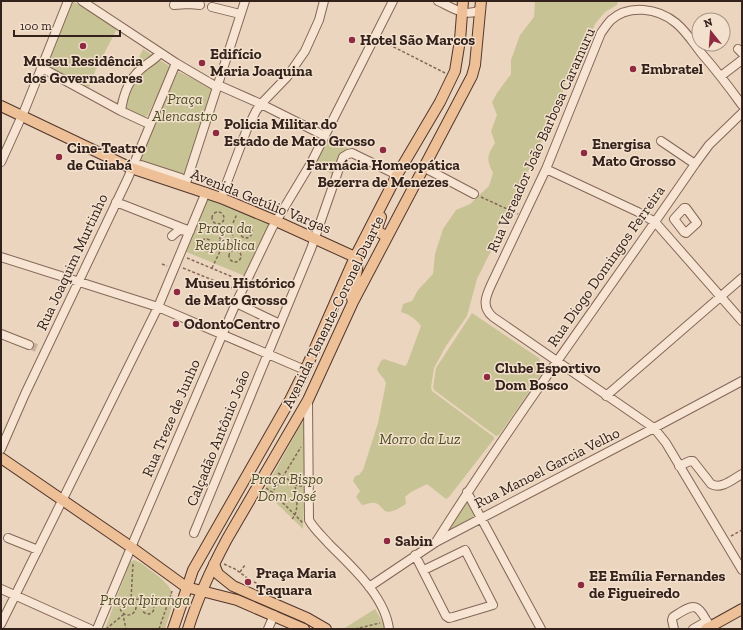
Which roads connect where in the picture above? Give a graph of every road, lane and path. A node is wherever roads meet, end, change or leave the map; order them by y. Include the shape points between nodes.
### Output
1 (68, 1) edge
2 (82, 1) edge
3 (244, 1) edge
4 (324, 1) edge
5 (394, 1) edge
6 (438, 1) edge
7 (463, 1) edge
8 (174, 5) dead end
9 (200, 5) dead end
10 (481, 5) edge
11 (212, 7) dead end
12 (462, 12) junction
13 (240, 14) junction
14 (375, 38) junction
15 (160, 52) junction
16 (742, 60) edge
17 (176, 63) junction
18 (42, 68) junction
19 (452, 76) junction
20 (721, 76) junction
21 (217, 86) junction
22 (261, 104) junction
23 (742, 104) edge
24 (1, 106) edge
25 (121, 112) junction
26 (742, 113) edge
27 (22, 116) junction
28 (149, 124) junction
29 (325, 136) junction
30 (661, 140) dead end
31 (1, 162) edge
32 (695, 164) junction
33 (423, 167) junction
34 (131, 168) junction
35 (546, 169) junction
36 (397, 175) junction
37 (185, 186) junction
38 (389, 191) junction
39 (206, 192) junction
40 (474, 194) joint
41 (221, 198) junction
42 (116, 202) junction
43 (238, 212) dead end
44 (224, 216) joint
45 (524, 217) junction
46 (276, 221) junction
47 (655, 222) junction
48 (680, 228) dead end
49 (190, 231) junction
50 (252, 231) joint
51 (229, 232) junction
52 (172, 236) dead end
53 (387, 237) junction
54 (668, 237) junction
55 (315, 238) junction
56 (211, 241) joint
57 (223, 245) junction
58 (240, 252) joint
59 (183, 256) dead end
60 (1, 257) edge
61 (355, 257) junction
62 (179, 266) dead end
63 (212, 268) junction
64 (742, 278) edge
65 (79, 282) junction
66 (239, 285) dead end
67 (237, 290) dead end
68 (721, 297) junction
69 (353, 302) junction
70 (236, 303) junction
71 (158, 307) junction
72 (742, 321) edge
73 (280, 324) junction
74 (1, 334) edge
75 (222, 334) junction
76 (29, 345) tunnel mouth
77 (268, 354) junction
78 (556, 362) junction
79 (305, 370) junction
80 (742, 380) edge
81 (606, 396) junction
82 (308, 400) junction
83 (654, 428) junction
84 (303, 444) dead end
85 (1, 449) edge
86 (1, 458) edge
87 (679, 466) junction
88 (278, 473) dead end
89 (742, 474) edge
90 (283, 476) junction
91 (259, 483) junction
92 (295, 484) junction
93 (309, 486) junction
94 (272, 492) junction
95 (467, 492) junction
96 (63, 500) junction
97 (295, 516) junction
98 (482, 518) junction
99 (292, 519) dead end
100 (311, 525) junction
101 (742, 530) edge
102 (194, 533) dead end
103 (8, 538) dead end
104 (724, 540) junction
105 (436, 542) junction
106 (131, 547) junction
107 (38, 550) junction
108 (415, 555) junction
109 (133, 560) dead end
110 (217, 564) junction
111 (245, 565) dead end
112 (424, 570) junction
113 (742, 570) edge
114 (240, 572) junction
115 (186, 587) junction
116 (369, 587) junction
117 (265, 588) junction
118 (1, 589) edge
119 (172, 591) dead end
120 (201, 591) junction
121 (264, 591) dead end
122 (273, 595) dead end
123 (16, 596) junction
124 (130, 599) junction
125 (161, 599) junction
126 (169, 600) junction
127 (173, 601) dead end
128 (153, 606) junction
129 (136, 608) junction
130 (142, 608) junction
131 (742, 609) edge
132 (124, 615) junction
133 (274, 615) junction
134 (1, 624) edge
135 (389, 625) edge
136 (708, 626) edge
137 (191, 628) edge
138 (90, 629) edge
139 (97, 629) edge
140 (106, 629) edge
141 (126, 629) edge
142 (158, 629) edge
143 (173, 629) edge
144 (268, 629) edge
145 (304, 629) edge
146 (326, 629) edge
147 (355, 629) edge
148 (541, 629) edge
149 (674, 629) edge
150 (693, 629) edge

1 - 18 street
2 - 15 street
3 - 13 street
4 - 22 street via 319,20 305,51 287,77
5 - 14 street, Rua Treze de Junho
6 - 12 street
7 - 12 main road, Avenida Tenente-Coronel Duarte
8 - 9 street
10 - 12 street via 474,13
10 - 33 main road, Avenida Tenente-Coronel Duarte via 472,76
11 - 13 street
12 - 19 main road, Avenida Tenente-Coronel Duarte via 458,57
13 - 21 street
14 - 19 path
14 - 29 street, Rua Treze de Junho
15 - 17 street
15 - 25 street via 137,72 125,93
16 - 20 street
17 - 21 street
17 - 28 street, Rua Joaquim Murtinho
18 - 25 street
18 - 27 street
19 - 36 main road, Avenida Tenente-Coronel Duarte via 440,102
20 - 23 street, Rua Vereador João Barbosa Caramuru
20 - 35 street, Rua Vereador João Barbosa Caramuru via 677,24 667,17 654,11 641,10 620,14 610,21 601,33
21 - 22 street
21 - 37 street
22 - 29 street
22 - 41 street via 247,129
24 - 27 main road, Avenida Getúlio Vargas
25 - 28 street
26 - 32 street, Rua Diogo Domingos Ferreira via 709,145
27 - 31 street
27 - 34 main road, Avenida Getúlio Vargas
28 - 34 street, Rua Joaquim Murtinho
29 - 46 street, Rua Treze de Junho
30 - 32 street
32 - 47 street, Rua Diogo Domingos Ferreira
33 - 40 street
33 - 53 main road, Avenida Tenente-Coronel Duarte
34 - 37 main road, Avenida Getúlio Vargas
34 - 42 street, Rua Joaquim Murtinho
35 - 45 street, Rua Vereador João Barbosa Caramuru
35 - 47 street
36 - 38 main road, Avenida Tenente-Coronel Duarte
36 - 55 street, Calçadão Antônio João via 352,153 346,154 342,159
37 - 39 main road, Avenida Getúlio Vargas
38 - 53 main road via 388,203 377,228
38 - 61 main road, Avenida Tenente-Coronel Duarte
39 - 41 main road, Avenida Getúlio Vargas
39 - 49 street
40 - 45 path
41 - 46 main road, Avenida Getúlio Vargas
42 - 49 street
42 - 65 street, Rua Joaquim Murtinho
43 - 51 path
44 - 44 path via 215,213 212,222 221,224
45 - 78 street, Rua Vereador João Barbosa Caramuru via 486,297 486,306 489,314
46 - 55 main road, Avenida Getúlio Vargas
46 - 70 street, Rua Treze de Junho
47 - 54 street
47 - 78 street, Rua Diogo Domingos Ferreira
48 - 54 street
49 - 52 street via 179,230
49 - 71 street
50 - 50 path via 246,226 240,234 248,238
51 - 57 path via 220,235 219,240
51 - 57 path via 233,235 233,242 230,246
53 - 69 main road, Avenida Tenente-Coronel Duarte
54 - 68 street
55 - 61 main road, Avenida Getúlio Vargas
55 - 73 street, Calçadão Antônio João
56 - 56 path via 202,241 202,250 206,252 212,249
57 - 63 path
58 - 58 path via 231,252 231,261 240,260
59 - 63 path
60 - 65 street
61 - 69 main road via 358,266 351,293
61 - 79 main road, Avenida Tenente-Coronel Duarte
62 - 67 path
63 - 66 path via 241,280
64 - 68 street
65 - 71 street
65 - 85 street, Rua Joaquim Murtinho via 42,350
68 - 72 street
68 - 81 street
69 - 82 main road, Avenida Tenente-Coronel Duarte
70 - 73 street
70 - 75 street, Rua Treze de Junho
71 - 75 street
71 - 96 street
73 - 77 street, Calçadão Antônio João
74 - 76 street
75 - 77 street
75 - 106 street, Rua Treze de Junho
77 - 79 street
77 - 102 street, Calçadão Antônio João
78 - 81 street, Rua Vereador João Barbosa Caramuru
78 - 95 street, Rua Diogo Domingos Ferreira
79 - 115 main road, Avenida Tenente-Coronel Duarte via 193,570
80 - 83 street, Rua Manoel Garcia Velho
81 - 83 street, Rua Vereador João Barbosa Caramuru
82 - 91 main road, Avenida Tenente-Coronel Duarte
82 - 93 street
83 - 87 street, Rua Vereador João Barbosa Caramuru
83 - 98 street, Rua Manoel Garcia Velho
84 - 90 path
86 - 96 main road
87 - 89 street via 693,461 714,486 722,485
87 - 104 street, Rua Vereador João Barbosa Caramuru
88 - 90 path
90 - 92 path
90 - 94 path
91 - 94 path
91 - 110 main road, Avenida Tenente-Coronel Duarte via 227,539
92 - 93 path
92 - 97 path
93 - 100 street via 308,516
94 - 97 path
95 - 98 street
95 - 105 street, Rua Diogo Domingos Ferreira
96 - 106 main road
96 - 107 street
97 - 99 path
97 - 100 path via 304,524
98 - 105 street, Rua Manoel Garcia Velho
98 - 148 street
100 - 116 street
101 - 104 path
103 - 107 street
104 - 113 street, Rua Vereador João Barbosa Caramuru
105 - 108 street, Rua Manoel Garcia Velho
106 - 115 main road
106 - 139 street, Rua Treze de Junho
107 - 123 street
108 - 112 street
108 - 116 street, Rua Manoel Garcia Velho
109 - 124 path
110 - 114 path via 230,566
110 - 120 main road, Avenida Tenente-Coronel Duarte
110 - 146 main road via 218,574 233,586 307,618
111 - 114 path
112 - 112 street via 449,618 493,605 465,550
114 - 117 path via 249,581
115 - 120 main road
115 - 143 main road, Avenida Tenente-Coronel Duarte
116 - 135 street via 381,604
117 - 121 path
117 - 122 path via 274,592
118 - 123 street
119 - 126 path
120 - 133 main road via 246,603
120 - 137 main road, Avenida Tenente-Coronel Duarte
123 - 134 street
123 - 138 street
124 - 125 path
124 - 129 path via 135,602
124 - 132 path via 123,600 119,605
125 - 126 path
125 - 128 path
126 - 127 path
126 - 142 path
128 - 130 path via 146,603
128 - 130 path via 153,611 148,614 143,612
129 - 130 path
129 - 132 path via 132,614
131 - 136 main road
132 - 140 path
132 - 141 path
133 - 144 street
133 - 145 main road
135 - 147 path
136 - 149 street via 701,611 693,606 673,617
136 - 150 street

